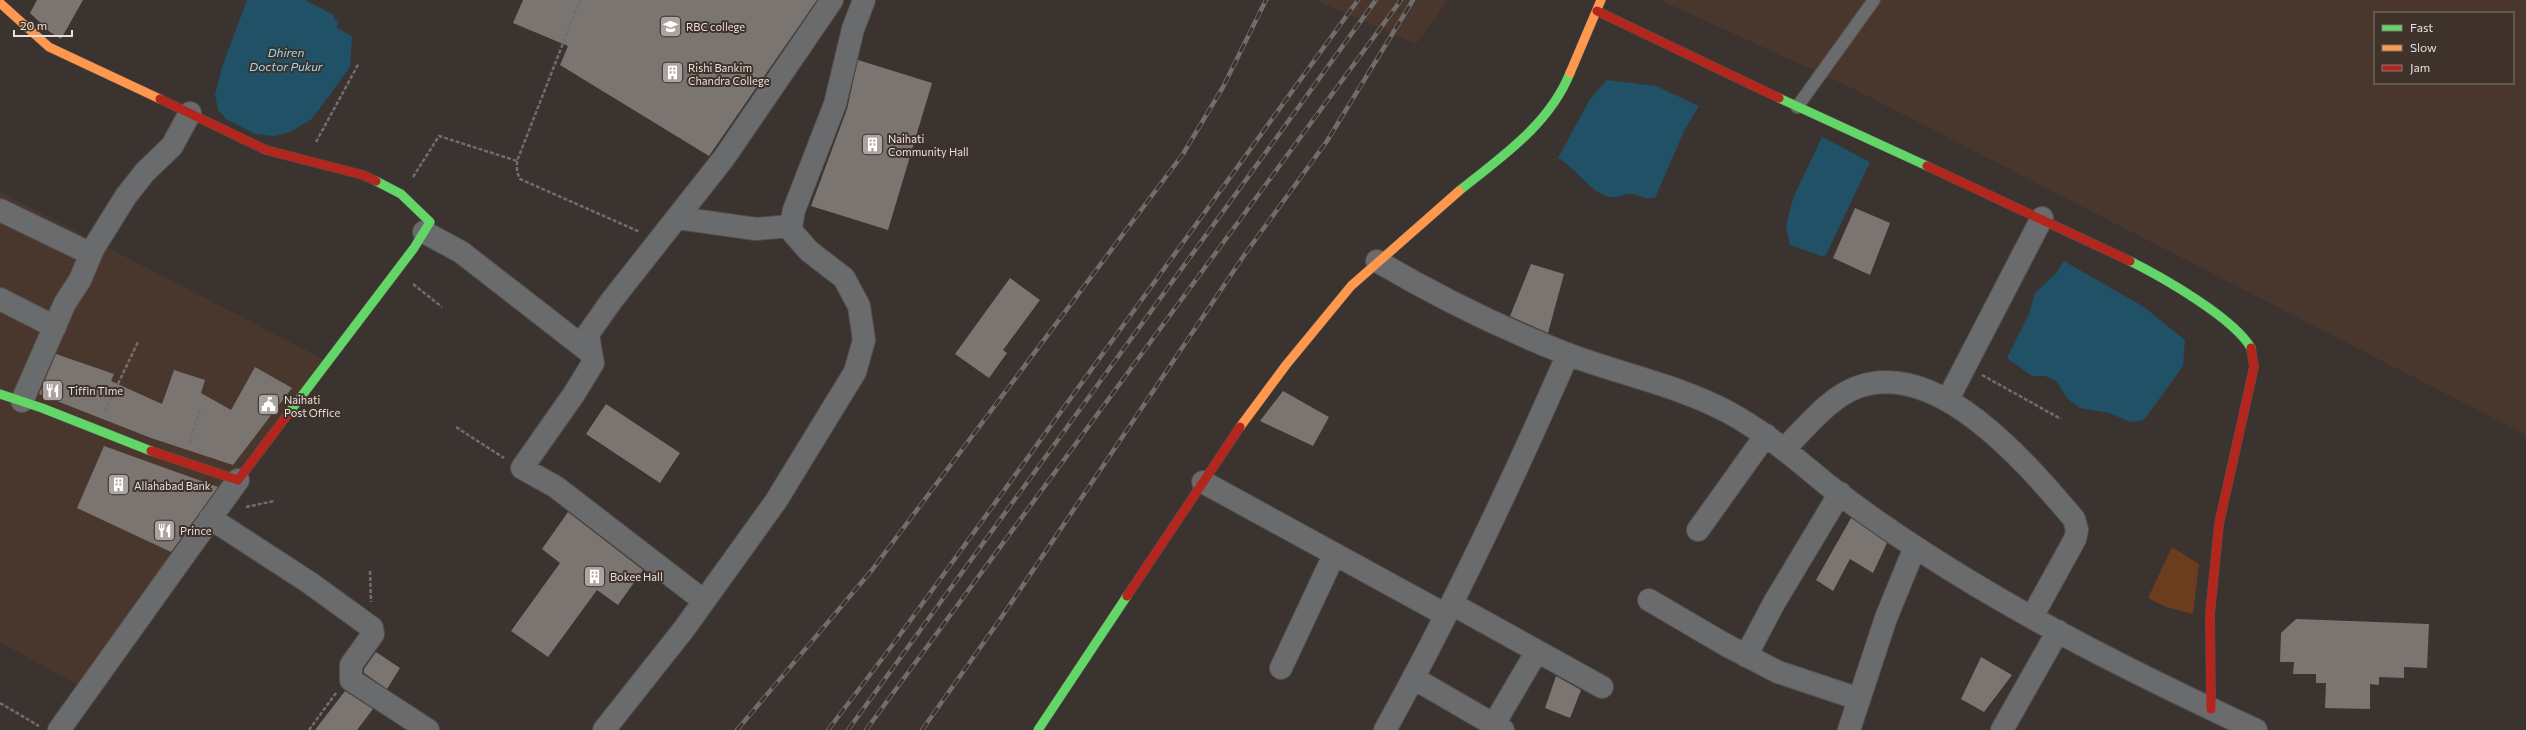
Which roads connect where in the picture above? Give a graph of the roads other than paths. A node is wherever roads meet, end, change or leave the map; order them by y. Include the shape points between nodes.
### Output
1 (832, 0) edge
2 (864, 0) edge
3 (1602, 0) edge
4 (1874, 0) edge
5 (0, 3) edge
6 (1597, 11) junction
7 (1797, 107) junction
8 (190, 113) junction
9 (0, 210) edge
10 (678, 218) junction
11 (2042, 218) junction
12 (791, 226) junction
13 (424, 232) junction
14 (91, 254) junction
15 (1377, 261) junction
16 (0, 299) edge
17 (56, 327) junction
18 (591, 353) junction
19 (1568, 354) junction
20 (0, 394) edge
21 (1948, 399) junction
22 (22, 401) junction
23 (1766, 435) junction
24 (1784, 449) junction
25 (238, 480) junction
26 (1203, 482) junction
27 (1840, 493) junction
28 (210, 518) junction
29 (1698, 530) dead end
30 (1915, 547) junction
31 (1334, 554) junction
32 (1649, 600) dead end
33 (704, 601) junction
34 (1449, 609) junction
35 (2032, 617) junction
36 (2058, 630) junction
37 (1537, 651) junction
38 (1746, 656) junction
39 (1281, 668) dead end
40 (1415, 679) junction
41 (1602, 687) dead end
42 (1859, 699) junction
43 (2211, 709) junction
44 (1498, 727) edge
45 (51, 729) edge
46 (2251, 729) edge
47 (428, 730) edge
48 (604, 730) edge
49 (1038, 730) edge
50 (1385, 730) edge
51 (1849, 730) edge
52 (2002, 730) edge

1 - 10 street via 724,158
2 - 12 street via 853,29 836,104 794,210
3 - 6 street
4 - 7 lane
5 - 8 street via 13,11 40,42
6 - 7 street
6 - 15 street via 1566,84 1547,113 1526,137
7 - 11 street
8 - 13 street via 266,150 363,175 401,194 430,222
8 - 14 street via 172,146 126,196
9 - 14 street
10 - 12 street via 756,229
10 - 18 street via 588,334
11 - 21 street
11 - 43 street via 2136,264 2221,316 2244,336 2253,352 2252,383 2219,524 2210,614
12 - 33 street via 809,251 844,278 859,306 864,340 855,372 776,502
13 - 18 street via 461,252
13 - 25 street
14 - 17 street
15 - 19 street via 1456,306
15 - 26 street via 1351,286 1286,365 1236,432
16 - 17 street
17 - 22 street
18 - 33 street via 593,363 574,394 516,465 556,487
19 - 23 street via 1691,396 1726,411
19 - 34 street via 1511,483
20 - 22 street
21 - 24 street via 1896,382 1878,382 1857,387 1836,398
21 - 35 street via 2004,444 2074,519 2076,539
22 - 25 street via 95,431
23 - 24 street
23 - 29 street
24 - 27 street
25 - 28 street
26 - 31 street
26 - 49 street
27 - 30 street
27 - 38 street via 1774,603
28 - 45 street
28 - 47 street via 310,583 372,628 373,634 351,665 351,680
30 - 35 street
30 - 42 street via 1886,618
31 - 34 street
31 - 39 street
32 - 38 street
33 - 48 street
34 - 37 street
34 - 40 street
35 - 36 street
36 - 43 street
36 - 52 street
37 - 41 street
37 - 44 street
38 - 42 street via 1796,679
40 - 44 street
40 - 50 street
42 - 51 street
43 - 46 street

